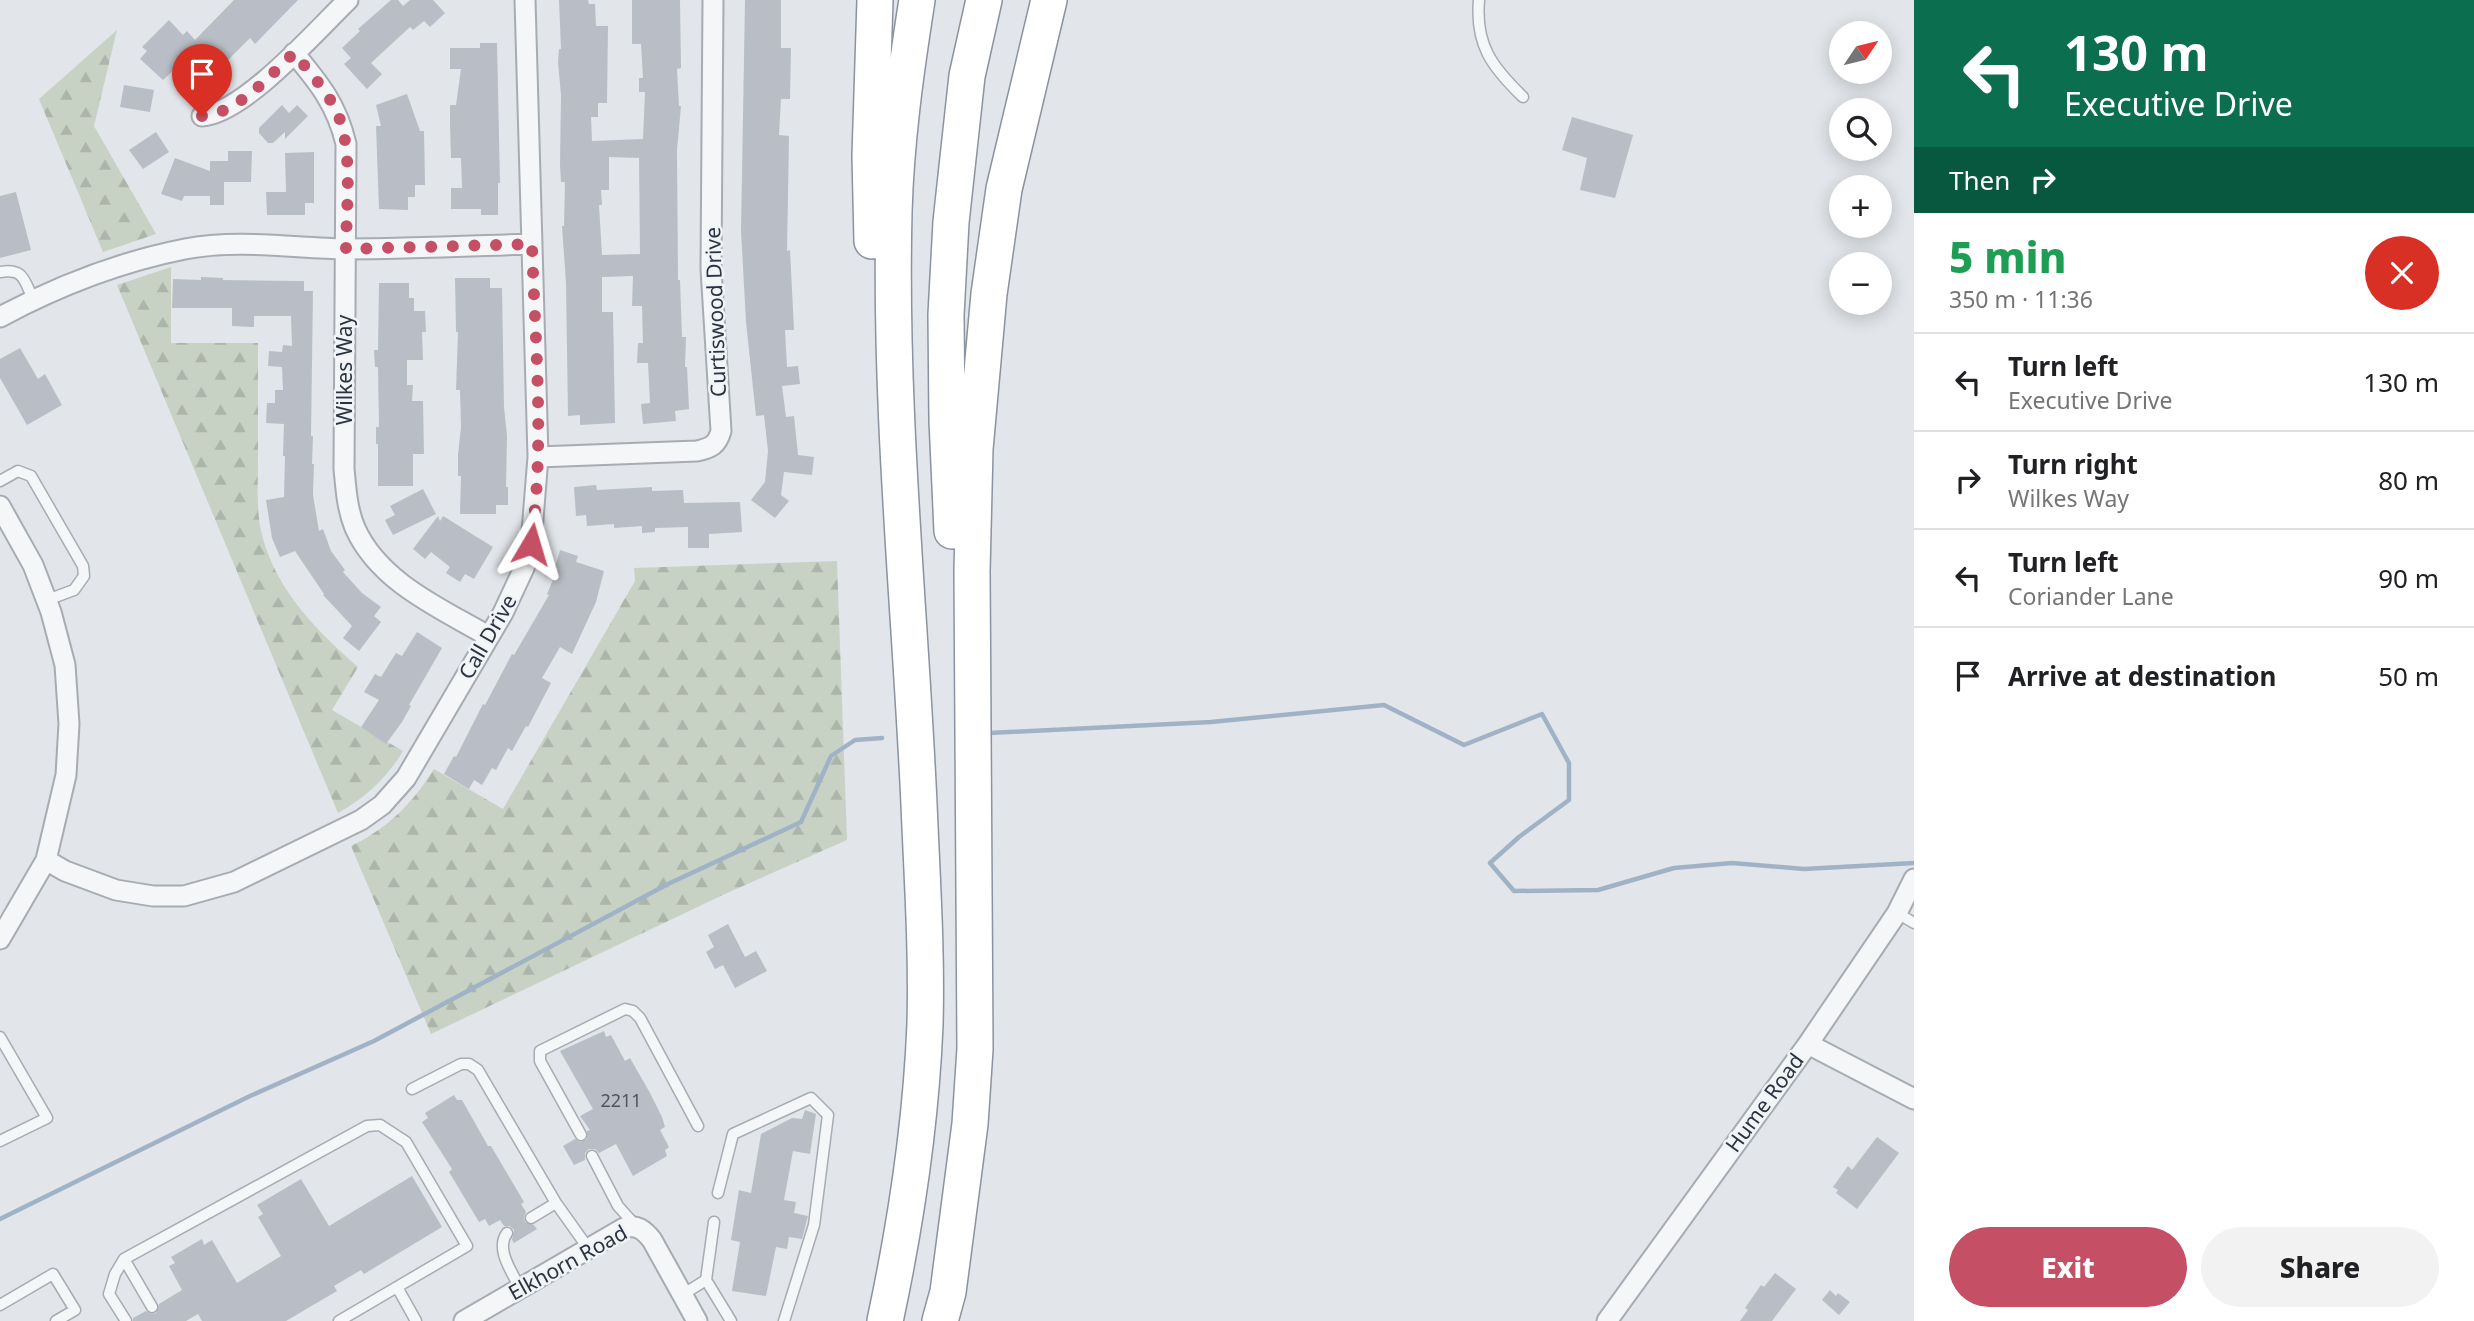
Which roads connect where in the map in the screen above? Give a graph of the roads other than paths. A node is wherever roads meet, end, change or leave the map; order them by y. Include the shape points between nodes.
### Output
1 (348, 0) edge
2 (525, 0) edge
3 (713, 0) edge
4 (875, 0) edge
5 (917, 0) edge
6 (984, 0) edge
7 (1049, 0) edge
8 (1479, 0) edge
9 (294, 53) junction
10 (1523, 97) dead end
11 (202, 116) dead end
12 (532, 244) junction
13 (346, 249) junction
14 (0, 272) edge
15 (33, 299) junction
16 (0, 317) edge
17 (538, 457) junction
18 (0, 481) edge
19 (2, 515) edge
20 (47, 600) junction
21 (488, 636) junction
22 (915, 723) junction
23 (973, 814) junction
24 (46, 860) junction
25 (1914, 879) edge
26 (1901, 905) junction
27 (1914, 923) edge
28 (0, 939) edge
29 (0, 1037) edge
30 (1808, 1044) junction
31 (412, 1089) dead end
32 (1914, 1099) edge
33 (698, 1126) dead end
34 (581, 1135) dead end
35 (0, 1141) edge
36 (593, 1156) dead end
37 (718, 1193) dead end
38 (556, 1203) junction
39 (531, 1218) dead end
40 (714, 1222) dead end
41 (636, 1226) junction
42 (507, 1233) dead end
43 (588, 1248) junction
44 (124, 1259) junction
45 (706, 1280) junction
46 (397, 1287) junction
47 (520, 1288) junction
48 (682, 1295) junction
49 (0, 1305) edge
50 (152, 1307) dead end
51 (56, 1321) edge
52 (126, 1321) edge
53 (339, 1321) edge
54 (416, 1321) edge
55 (464, 1321) edge
56 (697, 1321) edge
57 (731, 1321) edge
58 (784, 1321) edge
59 (885, 1321) edge
60 (940, 1321) edge
61 (1607, 1321) edge

1 - 9 street
2 - 12 street, Call Drive
3 - 17 street, Curtiswood Drive via 711,270 719,440 697,451
4 - 22 highway via 870,156 873,264
5 - 22 highway via 895,197 894,316
6 - 23 highway via 967,76 946,315 955,596
7 - 23 highway via 1004,189 981,371 972,571
8 - 10 lane via 1478,29 1489,60
9 - 11 street via 256,88 211,116
9 - 13 street, Wilkes Way via 329,98 341,124 346,144
12 - 13 street
12 - 17 street, Call Drive
13 - 15 street via 187,249 82,278
13 - 21 street, Wilkes Way via 345,469 355,527 385,571
14 - 15 lane via 12,270 21,275
15 - 16 street
17 - 21 street, Call Drive via 531,544 514,591
18 - 20 lane via 18,471 31,476 83,566 84,576 74,590
19 - 20 street via 33,565
20 - 24 street via 65,665 69,724 66,775
21 - 24 street, Call Drive via 406,778 382,804 333,835 234,882 184,896 116,890
22 - 59 highway via 925,1024 910,1184
23 - 60 highway via 975,1049 970,1124 948,1292
24 - 28 street
25 - 26 street, Hume Road
26 - 27 lane
26 - 30 street, Hume Road
29 - 35 lane via 47,1118
30 - 32 street
30 - 61 street, Hume Road
31 - 38 lane via 461,1063 478,1070
33 - 34 lane via 640,1018 625,1009 540,1051 540,1061
36 - 41 lane via 618,1206
37 - 58 lane via 733,1134 811,1098 828,1115 814,1225
38 - 39 lane
38 - 43 lane
40 - 45 lane
41 - 43 street, Elkhorn Road
41 - 48 street via 652,1240
42 - 47 lane via 502,1248
43 - 47 street, Elkhorn Road
44 - 46 lane via 367,1126 380,1125 407,1142 467,1246
44 - 50 lane
44 - 52 lane via 109,1294
45 - 48 lane
45 - 57 lane
46 - 53 lane
46 - 54 lane
47 - 55 street, Elkhorn Road
48 - 56 street
49 - 51 lane via 53,1274 75,1310

